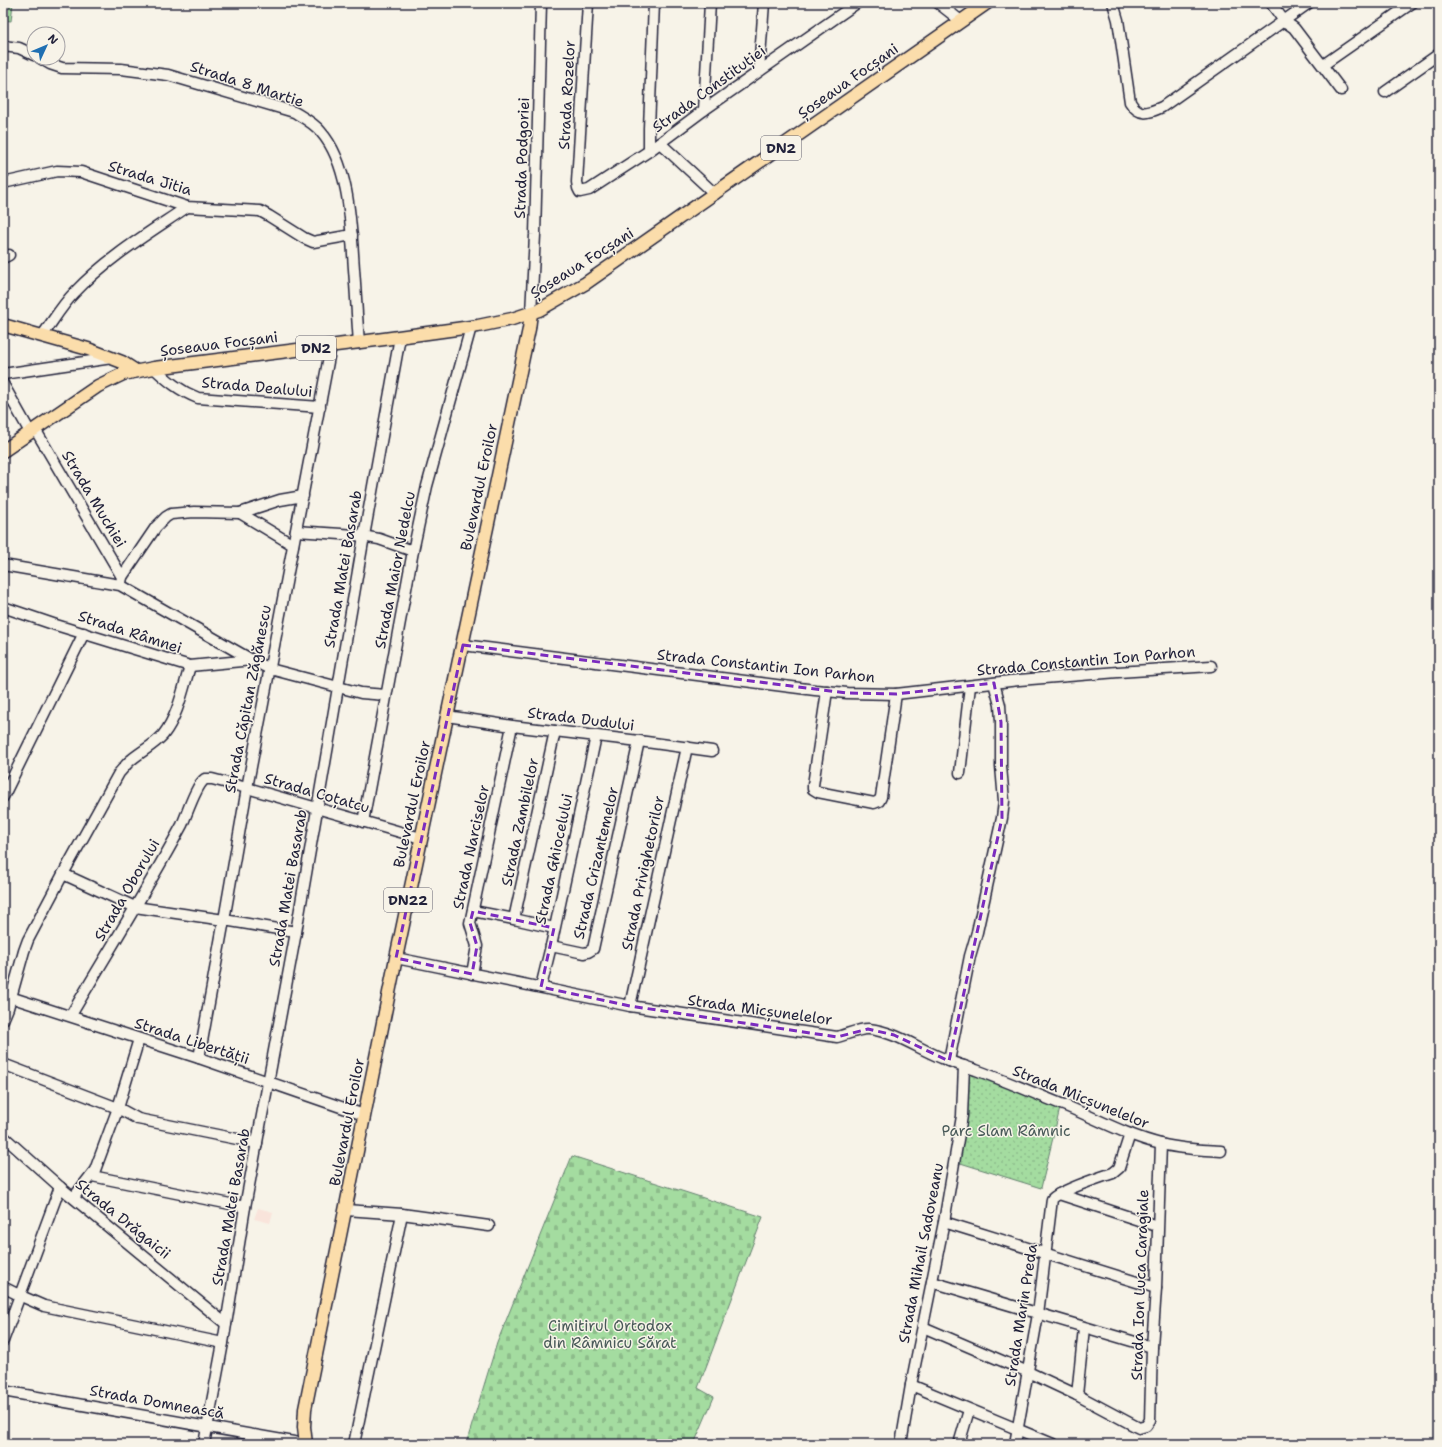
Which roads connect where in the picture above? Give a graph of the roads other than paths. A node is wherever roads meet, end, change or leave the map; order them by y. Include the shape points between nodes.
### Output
1 (541, 3) edge
2 (588, 3) edge
3 (654, 3) edge
4 (710, 3) edge
5 (764, 3) edge
6 (857, 3) edge
7 (938, 3) edge
8 (988, 3) edge
9 (1113, 3) edge
10 (1271, 3) edge
11 (1309, 3) edge
12 (1412, 3) edge
13 (962, 20) junction
14 (1284, 21) junction
15 (3, 46) edge
16 (26, 51) edge
17 (1439, 54) edge
18 (1323, 65) junction
19 (56, 66) edge
20 (759, 70) junction
21 (1341, 90) dead end
22 (1385, 92) dead end
23 (704, 110) junction
24 (660, 143) junction
25 (649, 151) junction
26 (3, 183) edge
27 (578, 188) joint
28 (715, 194) junction
29 (187, 207) junction
30 (352, 235) junction
31 (531, 313) junction
32 (3, 325) edge
33 (471, 327) junction
34 (42, 336) junction
35 (400, 337) junction
36 (359, 342) junction
37 (331, 346) junction
38 (112, 358) junction
39 (154, 368) junction
40 (136, 371) junction
41 (3, 374) edge
42 (3, 384) edge
43 (320, 407) junction
44 (32, 430) junction
45 (3, 452) edge
46 (303, 496) junction
47 (240, 513) junction
48 (296, 531) junction
49 (364, 536) junction
50 (293, 545) junction
51 (413, 551) junction
52 (3, 565) edge
53 (121, 581) junction
54 (3, 607) edge
55 (84, 633) junction
56 (463, 645) junction
57 (252, 660) junction
58 (190, 666) junction
59 (1211, 666) dead end
60 (270, 669) junction
61 (994, 684) junction
62 (970, 686) junction
63 (338, 687) junction
64 (827, 691) junction
65 (896, 694) junction
66 (386, 695) junction
67 (447, 716) junction
68 (512, 726) junction
69 (555, 731) junction
70 (596, 736) junction
71 (639, 741) junction
72 (687, 747) junction
73 (712, 751) dead end
74 (960, 773) dead end
75 (205, 779) joint
76 (246, 788) junction
77 (3, 796) edge
78 (316, 808) junction
79 (363, 822) junction
80 (421, 838) junction
81 (63, 874) junction
82 (135, 907) junction
83 (473, 911) junction
84 (514, 919) junction
85 (224, 920) junction
86 (554, 928) junction
87 (296, 932) junction
88 (551, 946) junction
89 (396, 958) junction
90 (472, 974) junction
91 (541, 988) junction
92 (10, 997) junction
93 (630, 1006) junction
94 (71, 1015) junction
95 (3, 1020) edge
96 (139, 1039) junction
97 (199, 1058) junction
98 (949, 1061) junction
99 (3, 1064) edge
100 (964, 1066) junction
101 (268, 1082) junction
102 (118, 1108) junction
103 (364, 1115) junction
104 (1130, 1134) junction
105 (3, 1136) edge
106 (257, 1143) junction
107 (1161, 1144) junction
108 (1222, 1151) dead end
109 (92, 1176) junction
110 (60, 1187) junction
111 (1059, 1194) junction
112 (74, 1197) junction
113 (245, 1207) junction
114 (346, 1210) junction
115 (402, 1214) junction
116 (944, 1222) junction
117 (489, 1226) dead end
118 (1157, 1226) junction
119 (1046, 1253) junction
120 (932, 1282) junction
121 (3, 1287) edge
122 (1156, 1288) junction
123 (21, 1296) junction
124 (1038, 1314) junction
125 (226, 1324) junction
126 (923, 1327) junction
127 (1084, 1328) junction
128 (3, 1341) edge
129 (223, 1343) junction
130 (1152, 1347) junction
131 (1028, 1372) junction
132 (911, 1385) junction
133 (3, 1391) edge
134 (1077, 1395) junction
135 (969, 1410) junction
136 (208, 1427) junction
137 (1017, 1429) junction
138 (204, 1444) edge
139 (305, 1444) edge
140 (354, 1444) edge
141 (901, 1444) edge
142 (960, 1444) edge
143 (1015, 1444) edge
144 (1053, 1444) edge

1 - 31 street, Strada Podgoriei
2 - 27 street, Strada Rozelor
3 - 25 street
4 - 23 street
5 - 20 street
6 - 20 street, Strada Constituției
7 - 13 street
8 - 13 main road, Șoseaua Focșani / DN2
9 - 14 street via 1118,20 1130,102 1135,110 1141,112 1150,112 1162,107
10 - 14 street
11 - 14 street
12 - 18 street
13 - 28 main road, Șoseaua Focșani / DN2
14 - 18 street via 1294,28
15 - 16 street
17 - 22 street
18 - 21 street
19 - 30 street, Strada 8 Martie via 168,74 294,112 310,121 322,132 339,163
20 - 23 street, Strada Constituției
23 - 24 street, Strada Constituției
24 - 25 street, Strada Constituției
24 - 28 street
25 - 27 street, Strada Constituției via 589,190 580,192
26 - 29 street, Strada Jitia via 57,171 81,172
28 - 31 main road, Șoseaua Focșani / DN2 via 566,296
29 - 30 street, Strada Jitia via 260,211 313,242
29 - 34 street via 118,254 80,286 60,309
30 - 36 street, Strada 8 Martie
31 - 33 main road, Șoseaua Focșani / DN2
31 - 56 main road, Bulevardul Eroilor / DN22
32 - 34 main road
33 - 35 main road, Șoseaua Focșani / DN2
33 - 51 street, Strada Maior Nedelcu via 427,486
34 - 38 main road
35 - 36 main road, Șoseaua Focșani / DN2
35 - 49 street, Strada Matei Basarab
36 - 37 main road, Șoseaua Focșani / DN2
37 - 39 main road, Șoseaua Focșani / DN2
37 - 43 street, Strada Căpitan Zăgănescu
38 - 40 main road
38 - 41 street
39 - 40 main road, Șoseaua Focșani / DN2
39 - 43 street, Strada Dealului via 174,386 198,398
40 - 44 main road, Șoseaua Focșani / DN2 via 98,386
42 - 44 street, Strada Muchiei
43 - 46 street, Strada Căpitan Zăgănescu
44 - 45 main road, DN2
44 - 53 street, Strada Muchiei
46 - 47 street
46 - 48 street, Strada Căpitan Zăgănescu
47 - 50 street
47 - 53 street via 171,514 156,527
48 - 49 street
48 - 50 street, Strada Căpitan Zăgănescu
49 - 51 street
49 - 63 street, Strada Matei Basarab
50 - 60 street, Strada Căpitan Zăgănescu
51 - 66 street, Strada Maior Nedelcu
52 - 53 street
53 - 57 street
54 - 55 street, Strada Râmnei
55 - 58 street, Strada Râmnei
55 - 77 street
56 - 64 street, Strada Constantin Ion Parhon
56 - 67 main road, Bulevardul Eroilor / DN22
57 - 58 street, Strada Râmnei
57 - 60 street
58 - 81 street via 168,727 153,744 119,773
59 - 61 street, Strada Constantin Ion Parhon
60 - 63 street
60 - 76 street, Strada Căpitan Zăgănescu
61 - 62 street, Strada Constantin Ion Parhon
61 - 98 street via 1000,705 1004,802 996,851 970,956
62 - 65 street, Strada Constantin Ion Parhon
62 - 74 street
63 - 66 street via 361,693
63 - 78 street, Strada Matei Basarab
64 - 65 street, Strada Constantin Ion Parhon
64 - 65 street via 813,789 874,804 881,798
66 - 79 street, Strada Maior Nedelcu
67 - 68 street, Strada Dudului
67 - 80 main road, Bulevardul Eroilor / DN22
68 - 69 street, Strada Dudului
68 - 83 street, Strada Narciselor
69 - 70 street, Strada Dudului
69 - 84 street, Strada Zambilelor
70 - 71 street, Strada Dudului
70 - 86 street, Strada Ghiocelului
71 - 72 street, Strada Dudului
71 - 88 street, Strada Crizantemelor via 593,949 584,953
72 - 73 street, Strada Dudului
72 - 93 street, Strada Privighetorilor
75 - 76 street, Strada Coțatcu
75 - 82 street, Strada Oborului via 173,842
76 - 78 street, Strada Coțatcu
76 - 85 street, Strada Căpitan Zăgănescu
78 - 79 street, Strada Coțatcu
78 - 87 street, Strada Matei Basarab
79 - 80 street, Strada Coțatcu
80 - 89 main road, Bulevardul Eroilor / DN22
81 - 82 street
81 - 92 street via 28,940
82 - 85 street
82 - 94 street, Strada Oborului
83 - 84 street
83 - 90 street, Strada Narciselor via 470,923 477,953
84 - 86 street
85 - 87 street
85 - 97 street, Strada Căpitan Zăgănescu
86 - 88 street, Strada Ghiocelului
87 - 101 street, Strada Matei Basarab
88 - 91 street, Strada Ghiocelului
89 - 90 street, Strada Micșunelelor
89 - 103 main road, Bulevardul Eroilor / DN22
90 - 91 street, Strada Micșunelelor
91 - 93 street, Strada Micșunelelor
92 - 94 street, Strada Libertății
92 - 95 street
93 - 98 street, Strada Micșunelelor via 837,1037 868,1029 894,1035
94 - 96 street, Strada Libertății
96 - 97 street, Strada Libertății
96 - 102 street
97 - 101 street, Strada Libertății
98 - 100 street, Strada Micșunelelor
99 - 102 street
100 - 104 street, Strada Micșunelelor
100 - 116 street, Strada Mihail Sadoveanu via 962,1116
101 - 103 street, Strada Libertății
101 - 106 street, Strada Matei Basarab
102 - 106 street via 138,1119
102 - 109 street
103 - 114 main road, Bulevardul Eroilor / DN22
104 - 107 street, Strada Micșunelelor
104 - 111 street via 1118,1168 1113,1173
105 - 110 street, Strada Drăgaicii
106 - 113 street, Strada Matei Basarab
107 - 108 street, Strada Micșunelelor via 1187,1149
107 - 118 street, Strada Ion Luca Caragiale
109 - 112 street
109 - 113 street
110 - 112 street, Strada Drăgaicii
110 - 123 street
111 - 118 street
111 - 119 street, Strada Marin Preda via 1052,1199
112 - 125 street, Strada Drăgaicii
113 - 125 street, Strada Matei Basarab
114 - 115 street
114 - 139 main road, Bulevardul Eroilor / DN22 via 305,1409
115 - 117 street
115 - 140 street
116 - 119 street
116 - 120 street, Strada Mihail Sadoveanu
118 - 122 street, Strada Ion Luca Caragiale
119 - 122 street
119 - 124 street, Strada Marin Preda
120 - 124 street
120 - 126 street, Strada Mihail Sadoveanu
121 - 123 street
122 - 130 street, Strada Ion Luca Caragiale
123 - 128 street
123 - 129 street via 44,1306
124 - 127 street
124 - 131 street, Strada Marin Preda
125 - 129 street, Strada Matei Basarab
126 - 131 street
126 - 132 street, Strada Mihail Sadoveanu
127 - 130 street
127 - 134 street
129 - 136 street, Strada Matei Basarab
130 - 134 street, Strada Ion Luca Caragiale via 1150,1420 1146,1426 1136,1427
131 - 134 street
131 - 137 street, Strada Marin Preda
132 - 135 street
132 - 141 street, Strada Mihail Sadoveanu
133 - 136 street, Strada Domnească
135 - 137 street
135 - 142 street
136 - 138 street, Strada Matei Basarab
136 - 139 street, Strada Domnească
137 - 143 street, Strada Marin Preda
137 - 144 street

